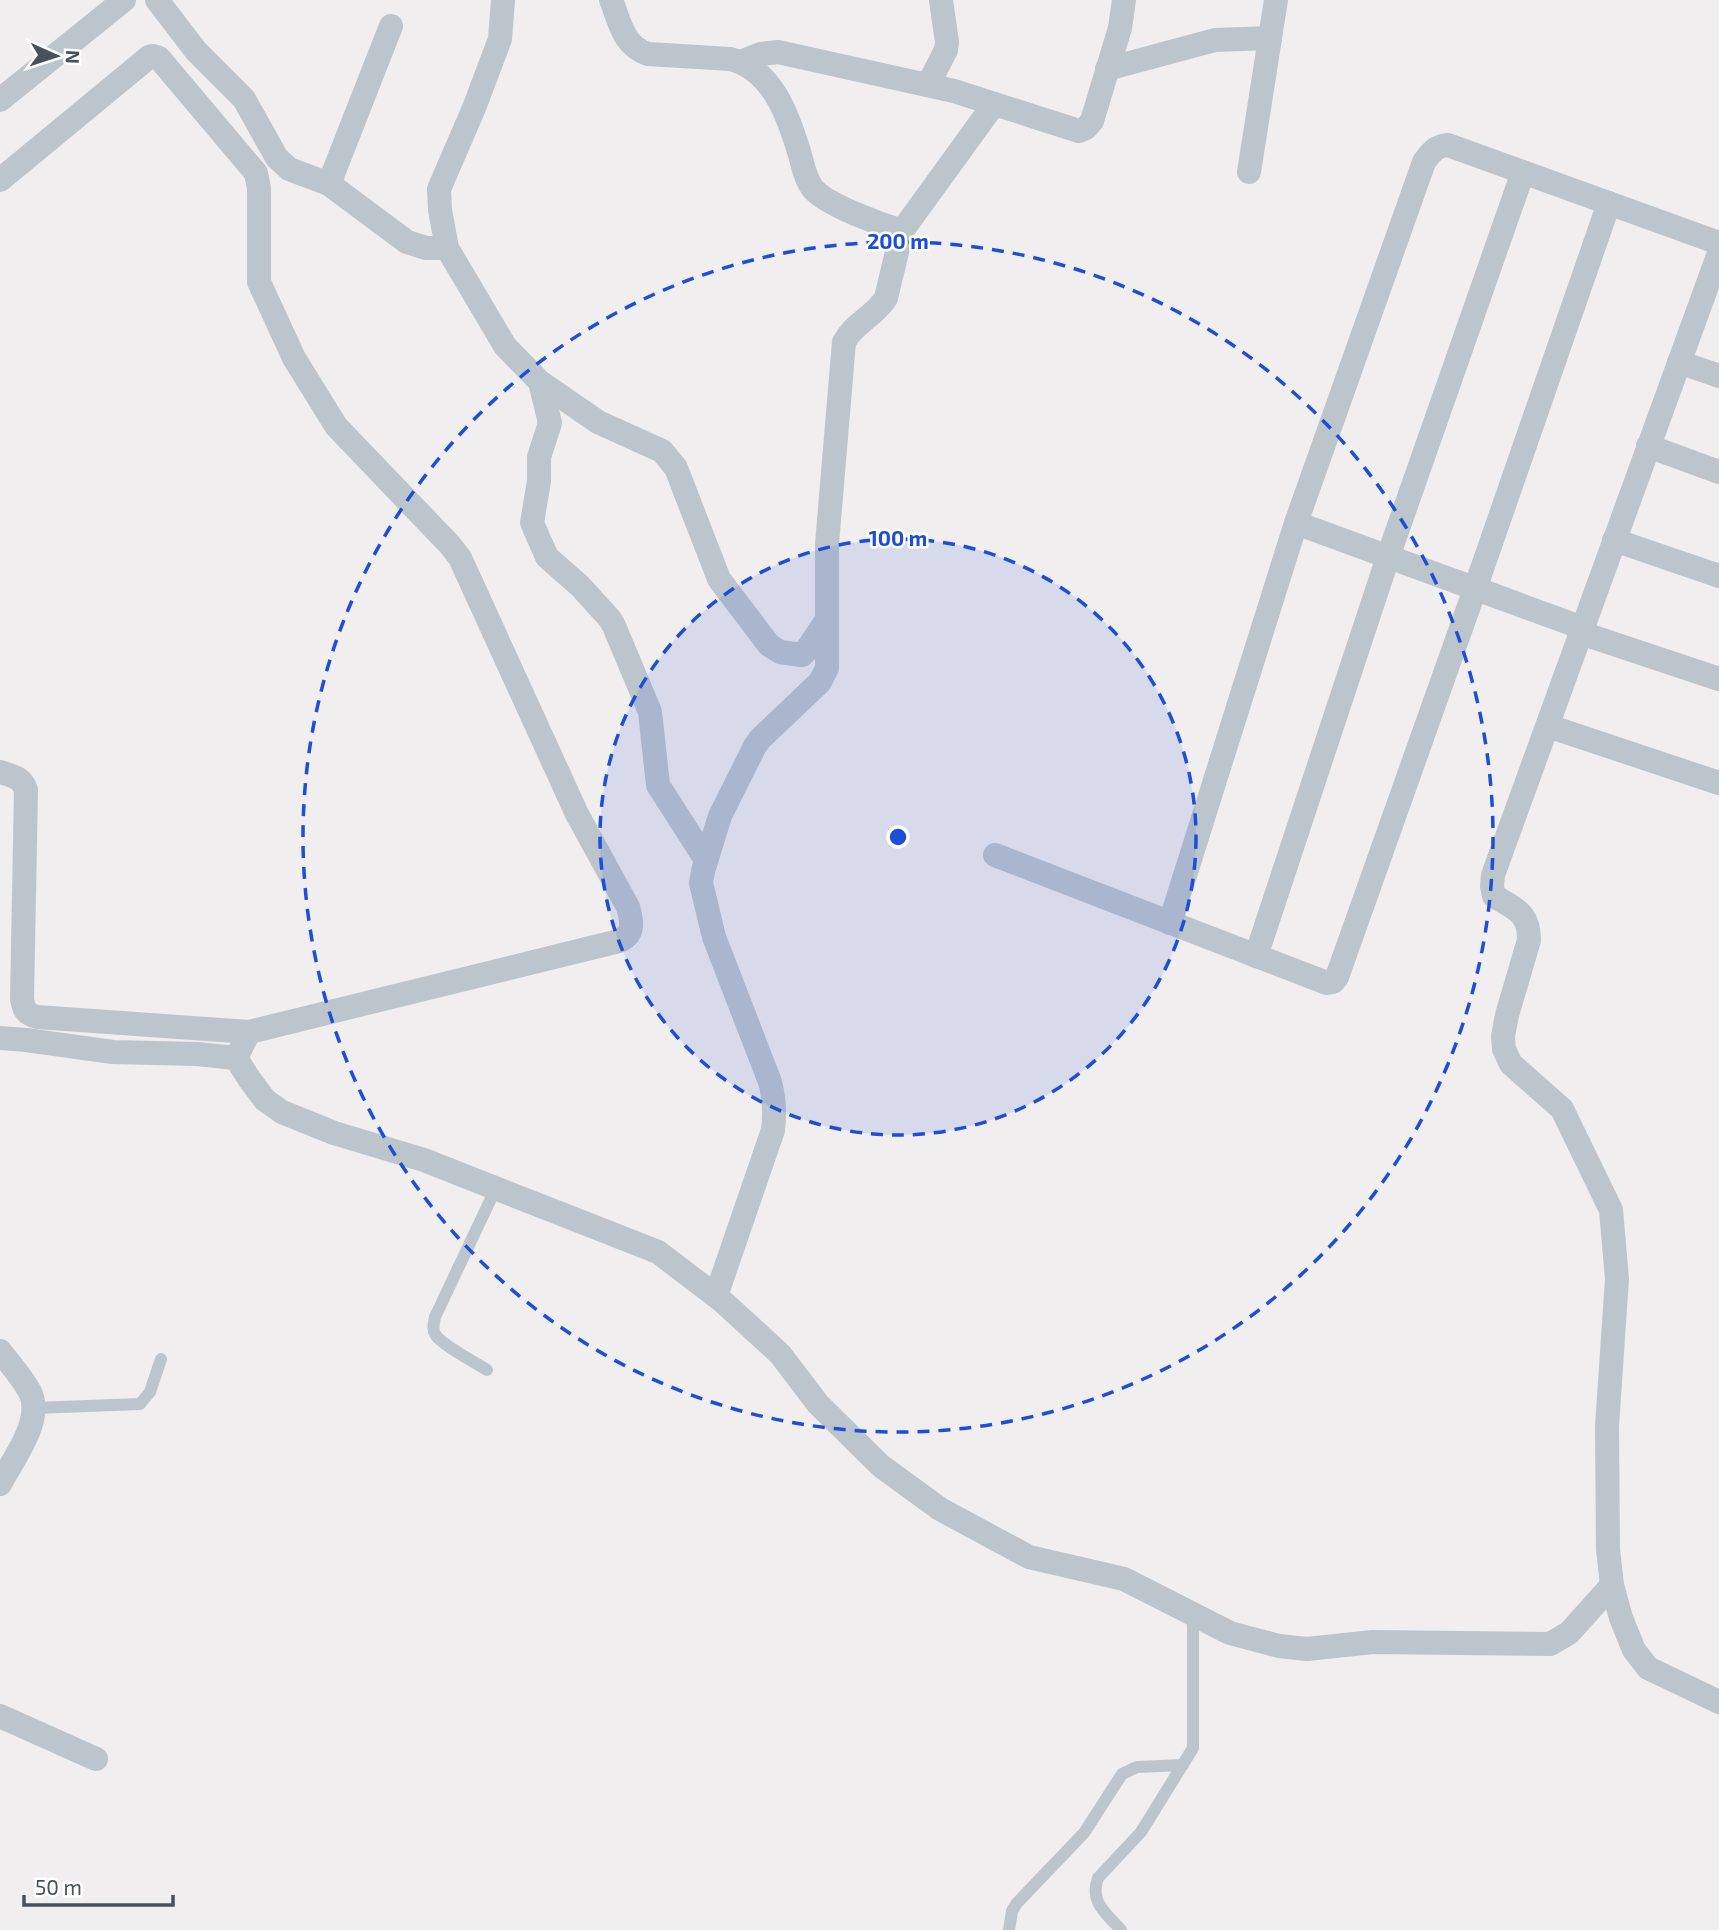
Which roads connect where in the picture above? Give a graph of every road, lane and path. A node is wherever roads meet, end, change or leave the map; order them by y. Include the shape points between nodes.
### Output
1 (124, 0) edge
2 (157, 0) edge
3 (503, 0) edge
4 (611, 0) edge
5 (941, 0) edge
6 (1124, 0) edge
7 (1276, 0) edge
8 (391, 26) dead end
9 (1270, 37) junction
10 (741, 62) junction
11 (1107, 69) junction
12 (928, 85) junction
13 (0, 100) edge
14 (994, 104) junction
15 (1249, 172) dead end
16 (1523, 172) junction
17 (0, 180) edge
18 (329, 184) junction
19 (1609, 203) junction
20 (902, 231) junction
21 (1719, 243) edge
22 (447, 248) junction
23 (1719, 253) edge
24 (1679, 362) junction
25 (1719, 376) edge
26 (540, 382) junction
27 (1648, 446) junction
28 (1719, 471) edge
29 (1296, 523) junction
30 (1614, 540) junction
31 (1388, 556) junction
32 (1719, 576) edge
33 (1475, 589) junction
34 (826, 621) junction
35 (1582, 630) junction
36 (1719, 679) edge
37 (1548, 726) junction
38 (0, 772) edge
39 (1719, 783) edge
40 (995, 855) dead end
41 (706, 860) junction
42 (1170, 923) junction
43 (1256, 956) junction
44 (249, 1032) junction
45 (0, 1038) edge
46 (236, 1058) junction
47 (496, 1188) junction
48 (716, 1296) junction
49 (0, 1351) edge
50 (161, 1359) dead end
51 (487, 1370) dead end
52 (35, 1408) junction
53 (0, 1484) edge
54 (1612, 1585) junction
55 (1193, 1614) junction
56 (1719, 1702) edge
57 (0, 1716) edge
58 (96, 1759) dead end
59 (1183, 1765) junction
60 (1009, 1930) edge
61 (1121, 1930) edge

1 - 13 street
2 - 18 street via 196,51 244,99 277,158 289,169
3 - 22 street via 500,39 439,189
4 - 10 street via 625,36 638,51
5 - 12 street via 946,50
6 - 11 street
7 - 9 street
8 - 18 street
9 - 11 street via 1215,40
9 - 15 street
10 - 12 street via 778,52
10 - 20 street via 764,79 787,114 812,189 871,221
11 - 14 street via 1092,121 1079,131
12 - 14 street
14 - 20 street
16 - 19 street
16 - 29 street via 1448,145 1431,152 1424,162
16 - 31 street
17 - 44 street via 149,57 159,58 256,173 259,282 294,358 331,419 460,558 578,814 631,917 630,933 619,941
18 - 22 street via 407,242
19 - 21 street
19 - 33 street
20 - 34 street via 886,298 844,342 827,544
22 - 26 street via 505,346
23 - 24 street
24 - 25 street
24 - 27 street
26 - 34 street via 598,422 669,458 719,579 769,645 780,652 802,655
26 - 41 street via 551,423 539,457 532,523 547,557 582,588 614,626 650,712 658,785
27 - 28 street
27 - 30 street
29 - 31 street
29 - 42 street
30 - 32 street
30 - 35 street
31 - 33 street
31 - 43 street
33 - 35 street
33 - 43 street via 1337,977 1327,983
34 - 41 street via 824,676 760,738 720,816
35 - 36 street
35 - 37 street
37 - 39 street
37 - 54 street via 1493,875 1494,895 1523,914 1529,928 1503,1036 1511,1064 1562,1110 1611,1210 1617,1279 1608,1426
38 - 44 street via 18,778 26,790 22,999 29,1015
40 - 42 street
41 - 48 street via 702,883 711,928 770,1082 774,1121
42 - 43 street
44 - 46 street
45 - 46 street via 113,1052
46 - 47 street via 265,1100 282,1112
47 - 48 street via 658,1252
47 - 51 lane via 433,1325 440,1340
48 - 55 street via 780,1354 818,1404 881,1466 940,1509 1029,1558 1124,1579
49 - 52 street via 32,1394
50 - 52 lane via 150,1392 140,1404
52 - 53 street via 32,1424
54 - 55 street via 1569,1633 1550,1644 1373,1642 1307,1649 1230,1633
54 - 56 street via 1634,1650 1648,1668
55 - 59 lane via 1193,1748
57 - 58 street
59 - 60 lane via 1137,1767 1122,1774 1084,1833 1017,1903
59 - 61 lane via 1141,1832 1098,1878 1097,1902

